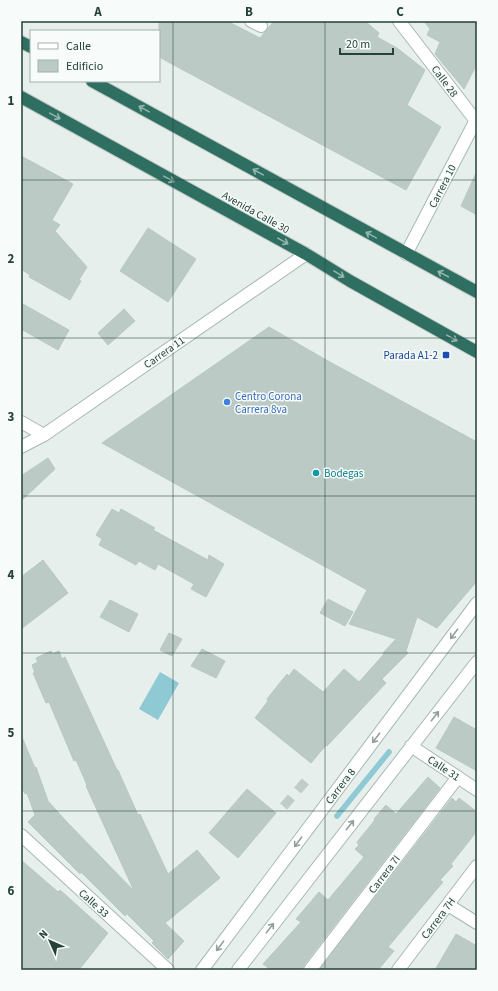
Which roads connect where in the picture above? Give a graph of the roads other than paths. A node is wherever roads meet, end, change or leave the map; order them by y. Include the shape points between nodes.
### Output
1 (399, 21) edge
2 (21, 42) edge
3 (30, 46) edge
4 (94, 82) edge
5 (21, 97) edge
6 (476, 120) edge
7 (306, 254) junction
8 (406, 254) junction
9 (477, 292) edge
10 (477, 352) edge
11 (21, 422) edge
12 (44, 435) junction
13 (21, 447) edge
14 (477, 603) edge
15 (477, 662) edge
16 (411, 746) junction
17 (458, 777) junction
18 (477, 790) edge
19 (21, 835) edge
20 (477, 866) edge
21 (448, 905) junction
22 (477, 923) edge
23 (168, 970) edge
24 (202, 970) edge
25 (238, 970) edge
26 (310, 970) edge
27 (398, 970) edge

1 - 6 street, Calle 28
2 - 3 highway
8 -> 4 highway
5 -> 7 highway, Avenida Calle 30
6 - 8 street, Carrera 10
7 -> 10 highway, Avenida Calle 30
7 - 12 street, Carrera 11
9 -> 8 highway
11 - 12 street
12 - 13 street, Carrera 11
14 -> 24 street, Carrera 8
16 -> 15 street
16 - 17 street, Calle 31
25 -> 16 street
17 - 18 street, Calle 31
17 - 26 street, Carrera 7I
19 - 23 street, Calle 33
20 - 21 street, Carrera 7H
21 - 22 street
21 - 27 street, Carrera 7H

